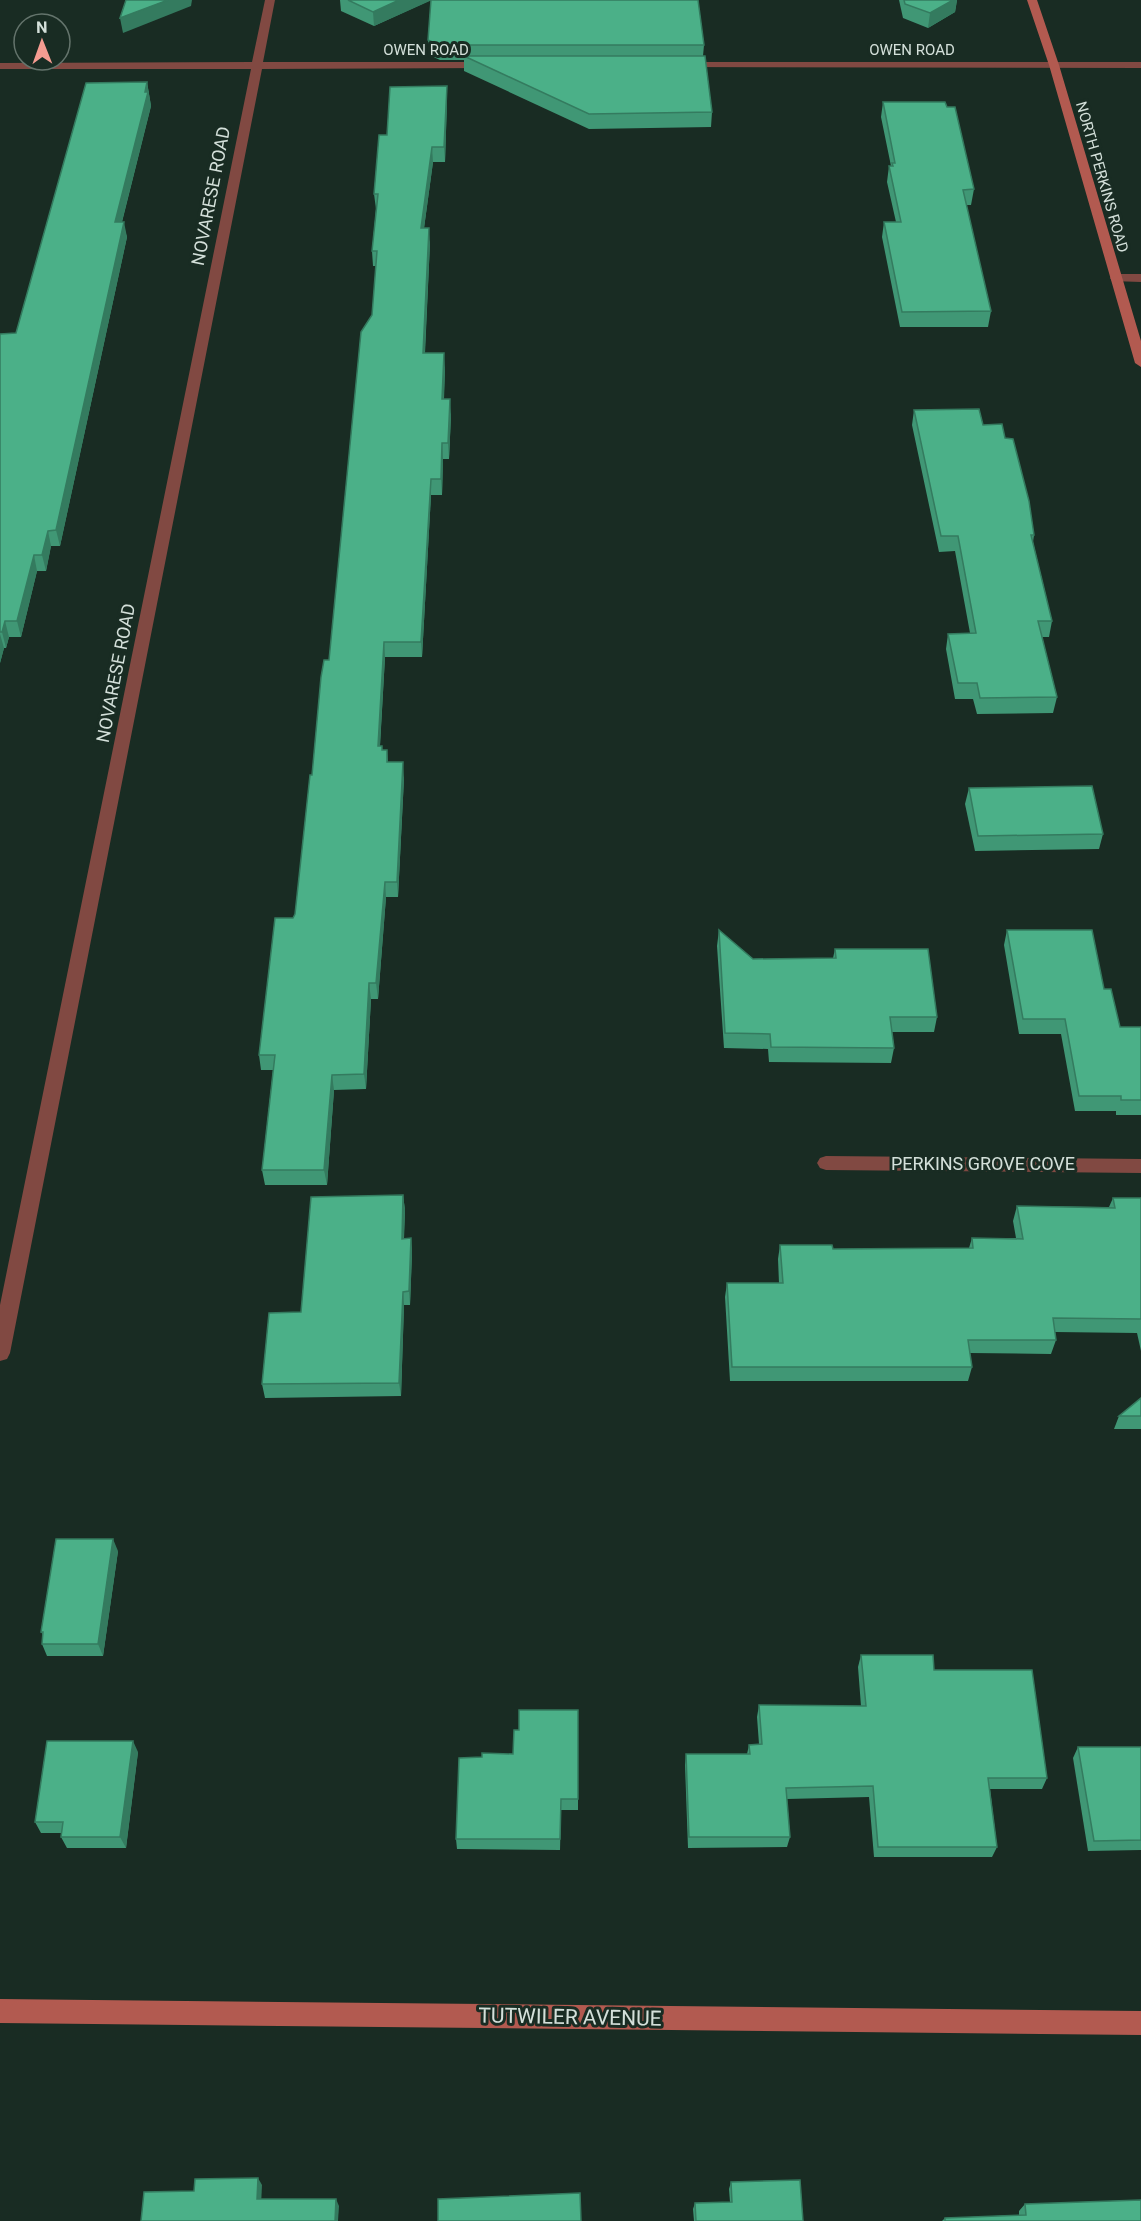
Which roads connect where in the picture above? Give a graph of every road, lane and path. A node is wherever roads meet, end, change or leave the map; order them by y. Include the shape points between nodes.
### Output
1 (270, 0) edge
2 (1032, 0) edge
3 (257, 65) junction
4 (495, 65) edge
5 (673, 65) edge
6 (1054, 65) junction
7 (1141, 65) edge
8 (0, 66) edge
9 (1116, 278) junction
10 (1141, 278) edge
11 (1141, 363) edge
12 (826, 1163) dead end
13 (1141, 1166) edge
14 (0, 1353) edge
15 (0, 2011) edge
16 (1141, 2023) edge

1 - 3 street, NOVARESE ROAD
2 - 6 street, NORTH PERKINS ROAD
3 - 4 street, OWEN ROAD
3 - 8 street, OWEN ROAD
3 - 14 street, NOVARESE ROAD
5 - 6 street, OWEN ROAD
6 - 7 street, OWEN ROAD
6 - 9 street, NORTH PERKINS ROAD
9 - 10 street
9 - 11 street, NORTH PERKINS ROAD
12 - 13 street, PERKINS GROVE COVE
15 - 16 street, TUTWILER AVENUE

